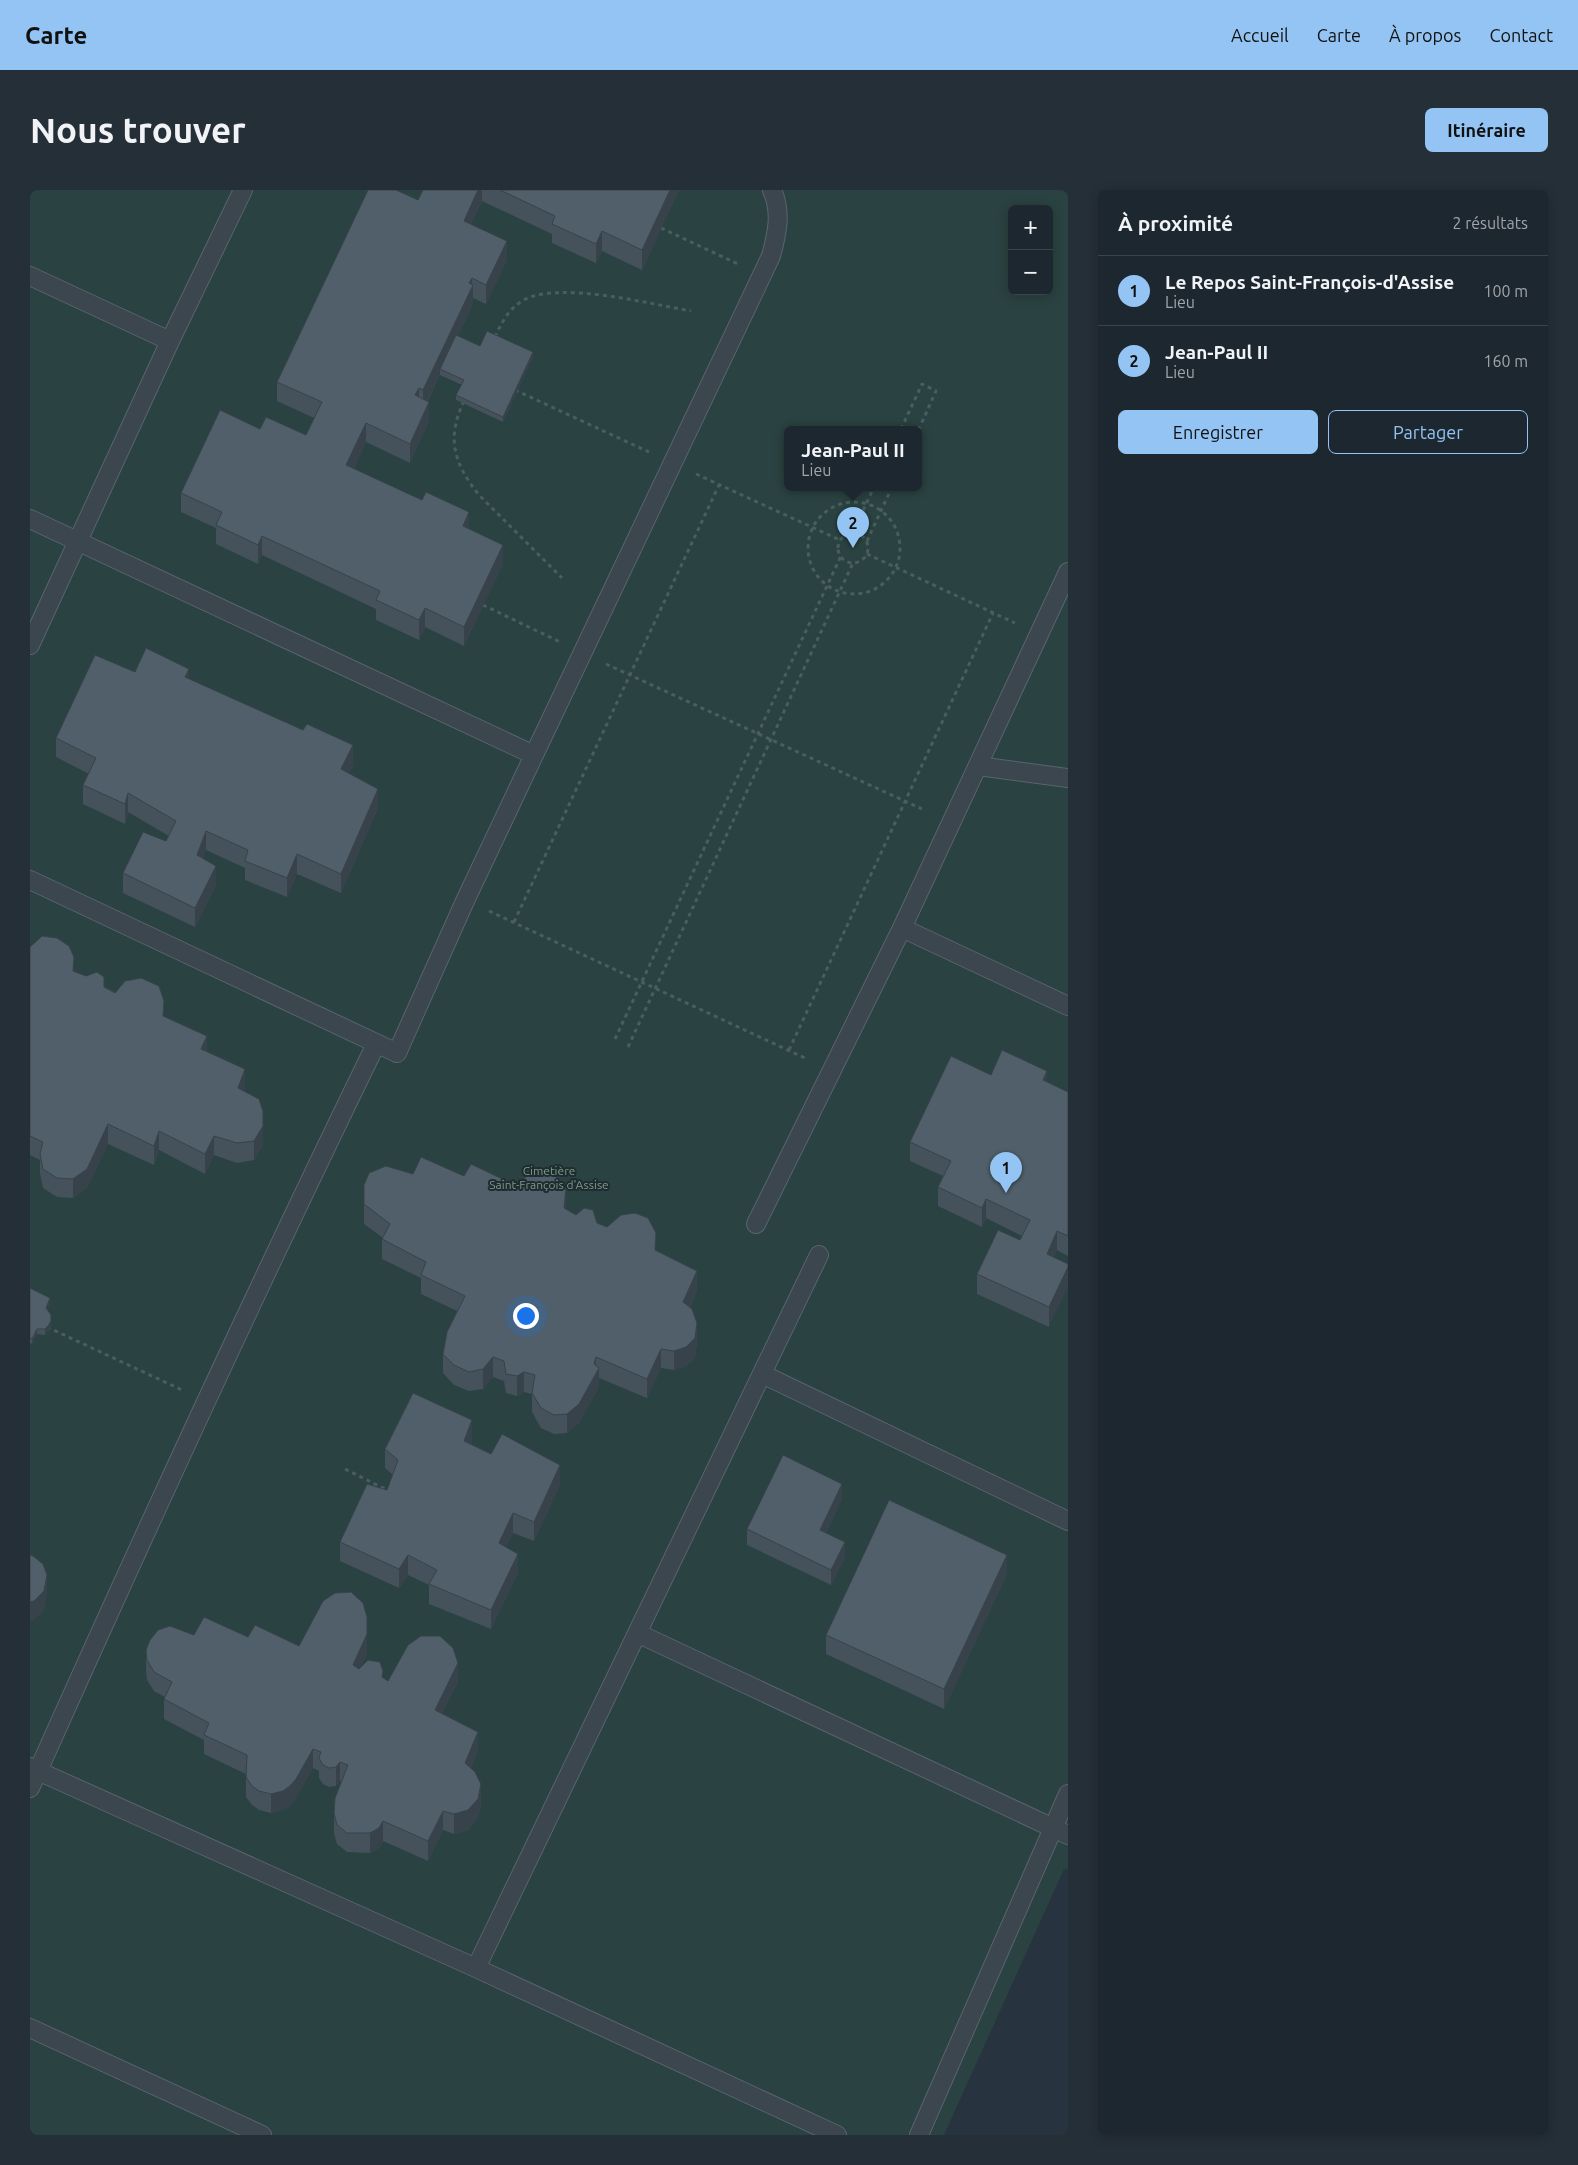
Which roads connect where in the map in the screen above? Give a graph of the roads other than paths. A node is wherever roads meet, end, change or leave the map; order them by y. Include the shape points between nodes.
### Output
1 (243, 190) edge
2 (772, 190) edge
3 (30, 276) edge
4 (170, 341) junction
5 (30, 520) edge
6 (78, 542) junction
7 (1068, 572) edge
8 (30, 645) edge
9 (534, 755) junction
10 (978, 766) junction
11 (1068, 778) edge
12 (30, 880) edge
13 (902, 928) junction
14 (1068, 1006) edge
15 (376, 1044) junction
16 (756, 1224) dead end
17 (819, 1255) dead end
18 (762, 1374) junction
19 (1068, 1521) edge
20 (637, 1633) junction
21 (34, 1769) edge
22 (30, 1788) edge
23 (1068, 1794) edge
24 (1060, 1832) edge
25 (476, 1968) junction
26 (30, 2028) edge
27 (262, 2135) edge
28 (837, 2135) edge
29 (919, 2135) edge

1 - 4 lane
2 - 9 lane via 778,211 778,231 771,256
3 - 4 lane
4 - 6 lane
5 - 6 lane
6 - 8 lane
6 - 9 lane
7 - 10 lane
9 - 15 lane via 397,1053
10 - 11 lane
10 - 13 lane
12 - 15 lane
13 - 14 lane
13 - 16 lane
15 - 21 lane via 291,1218
17 - 18 lane
18 - 19 lane
18 - 20 lane
20 - 24 lane
20 - 25 lane
21 - 22 lane
21 - 25 lane
23 - 24 lane
24 - 29 lane
25 - 28 lane
26 - 27 lane

